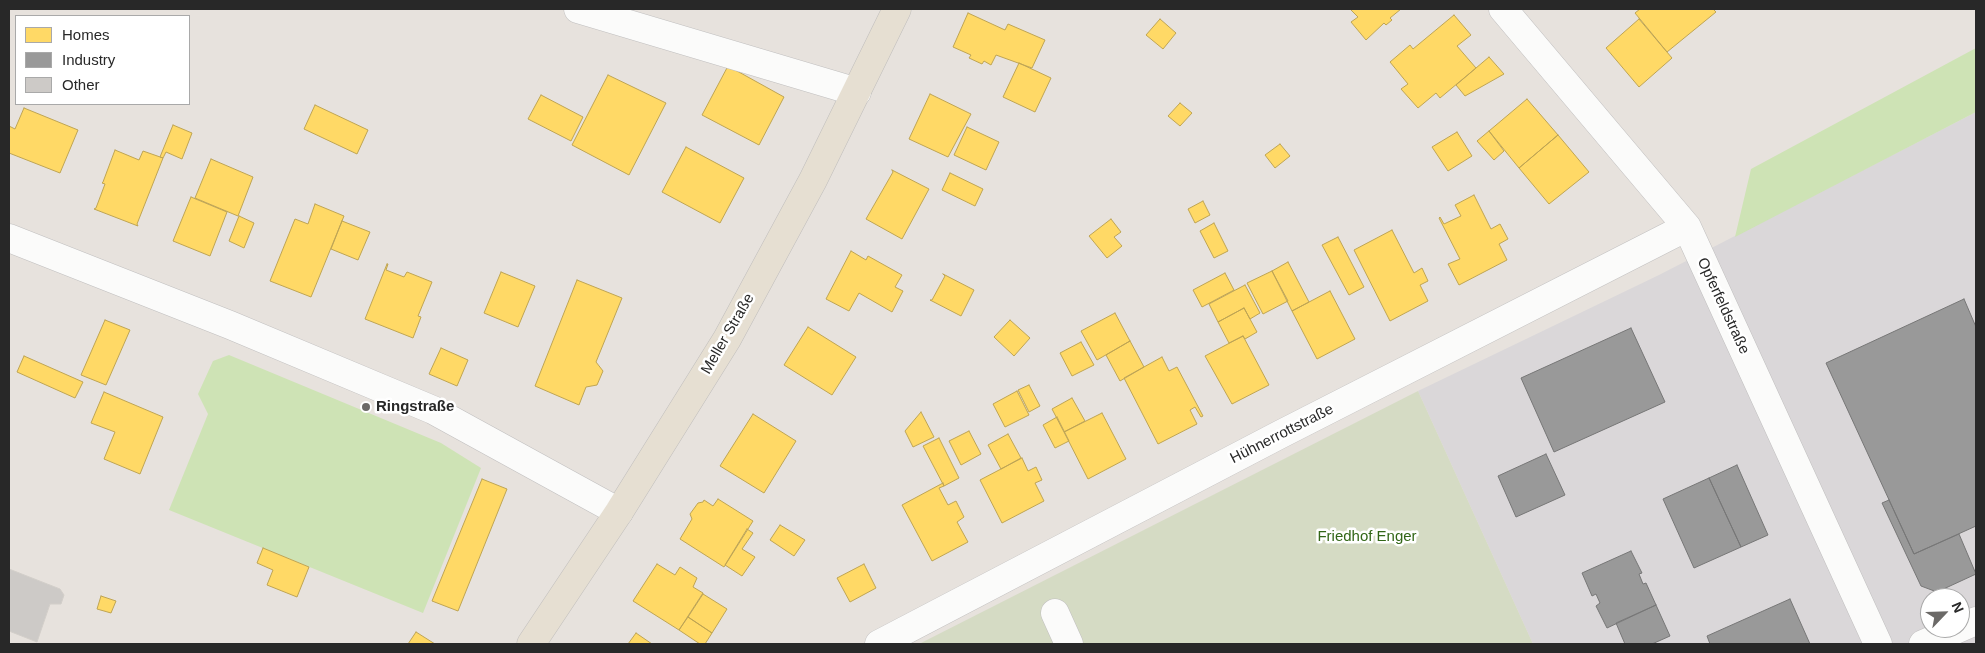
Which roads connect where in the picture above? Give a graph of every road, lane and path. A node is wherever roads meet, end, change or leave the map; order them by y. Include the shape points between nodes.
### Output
1 (578, 9) edge
2 (897, 9) edge
3 (1503, 9) edge
4 (857, 92) junction
5 (1687, 227) junction
6 (9, 238) edge
7 (619, 512) junction
8 (1055, 613) dead end
9 (1976, 621) edge
10 (531, 644) edge
11 (879, 644) edge
12 (1069, 644) edge
13 (1878, 644) edge
14 (1923, 644) edge

1 - 4 street
2 - 4 main road, Meller Straße
3 - 5 street, Opferfeldstraße
4 - 7 main road, Meller Straße via 727,339
5 - 11 street, Hühnerrottstraße
5 - 13 street, Opferfeldstraße
6 - 7 street via 230,325 432,410
7 - 10 main road, Meller Straße
8 - 12 street
9 - 14 street

